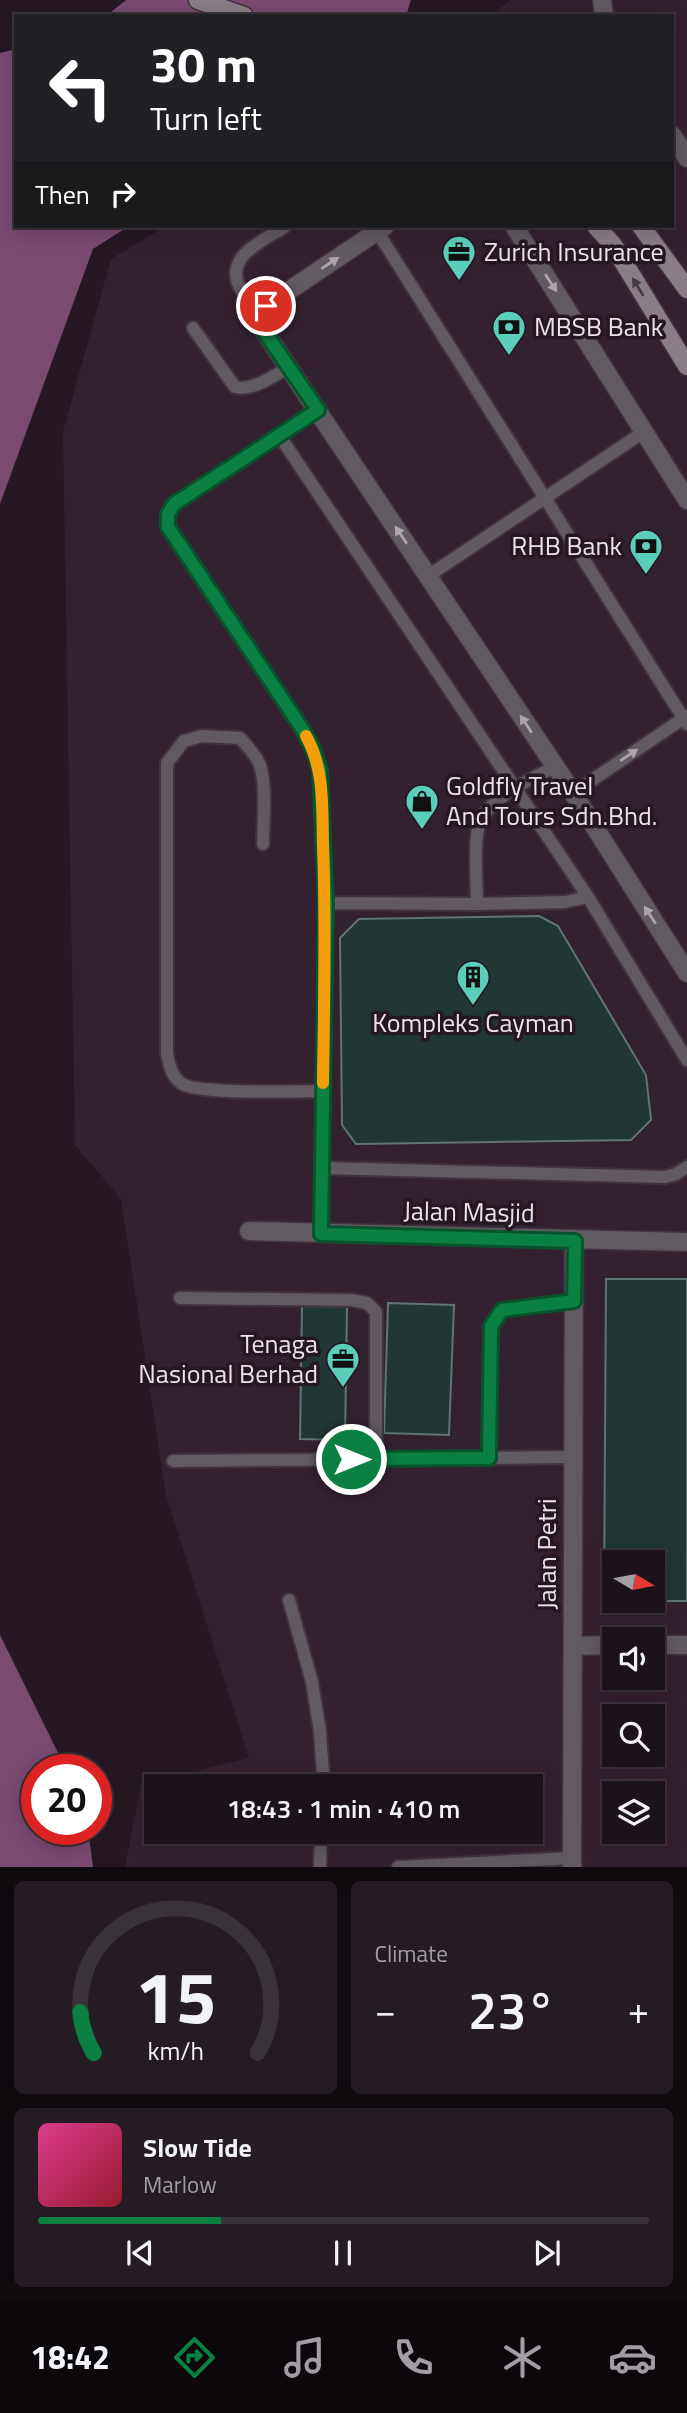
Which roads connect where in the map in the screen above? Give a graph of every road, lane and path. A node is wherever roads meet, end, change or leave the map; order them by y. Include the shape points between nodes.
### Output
1 (198, 0) edge
2 (237, 14) edge
3 (674, 138) edge
4 (687, 158) edge
5 (283, 228) edge
6 (381, 228) edge
7 (515, 228) edge
8 (598, 228) edge
9 (642, 228) edge
10 (687, 289) edge
11 (260, 320) junction
12 (193, 328) dead end
13 (687, 366) edge
14 (289, 367) junction
15 (318, 410) junction
16 (645, 431) junction
17 (279, 435) junction
18 (546, 498) junction
19 (687, 500) edge
20 (428, 576) junction
21 (686, 720) edge
22 (554, 766) junction
23 (516, 788) junction
24 (573, 793) junction
25 (263, 844) dead end
26 (588, 897) junction
27 (326, 903) junction
28 (477, 904) junction
29 (687, 973) edge
30 (687, 1060) edge
31 (323, 1091) junction
32 (687, 1167) edge
33 (323, 1168) junction
34 (249, 1231) dead end
35 (321, 1234) junction
36 (575, 1241) junction
37 (687, 1242) edge
38 (180, 1298) dead end
39 (574, 1301) junction
40 (574, 1457) junction
41 (489, 1458) junction
42 (376, 1459) junction
43 (173, 1461) dead end
44 (289, 1600) dead end
45 (573, 1646) junction
46 (602, 1646) edge
47 (665, 1646) edge
48 (687, 1646) edge
49 (323, 1774) edge
50 (321, 1844) edge
51 (572, 1863) edge
52 (320, 1867) edge
53 (398, 1867) edge

1 - 2 main road
3 - 4 street
5 - 11 lane via 245,252 238,264 238,283
11 -> 6 street via 266,306
6 - 18 lane
7 -> 16 street
13 -> 8 main road via 613,244
9 - 10 main road
11 - 14 street
12 - 14 lane via 235,387 253,387
14 - 15 street
15 - 17 lane
20 -> 15 street
16 - 18 lane
16 - 19 street
17 - 23 lane
17 - 27 lane via 174,504 168,527 313,749 320,770
18 - 20 lane
18 - 21 lane
22 -> 20 street
24 -> 21 lane
22 - 23 lane
22 - 24 street
23 - 26 lane
23 - 28 lane via 480,821
29 -> 24 street
25 - 31 lane via 260,765 251,751 240,738 202,736 184,741 167,763 167,1055 172,1074 183,1085 217,1090
26 - 28 lane via 565,902
26 - 30 lane
27 - 28 lane
27 - 31 lane
31 - 33 lane
32 - 33 lane via 665,1177
33 - 35 lane
34 - 35 street, Jalan Masjid
35 - 36 street, Jalan Masjid
36 - 37 street, Jalan Masjid
36 - 39 street, Jalan Petri
38 - 42 lane via 367,1303 376,1312
39 - 40 street, Jalan Petri
39 - 41 lane via 502,1310 491,1326
40 - 41 lane
40 - 45 street, Jalan Petri
41 - 42 lane
42 - 43 lane
44 - 49 lane via 312,1682
45 - 46 street
45 - 51 street, Jalan Petri
47 - 48 street
50 - 52 lane
51 - 53 lane

